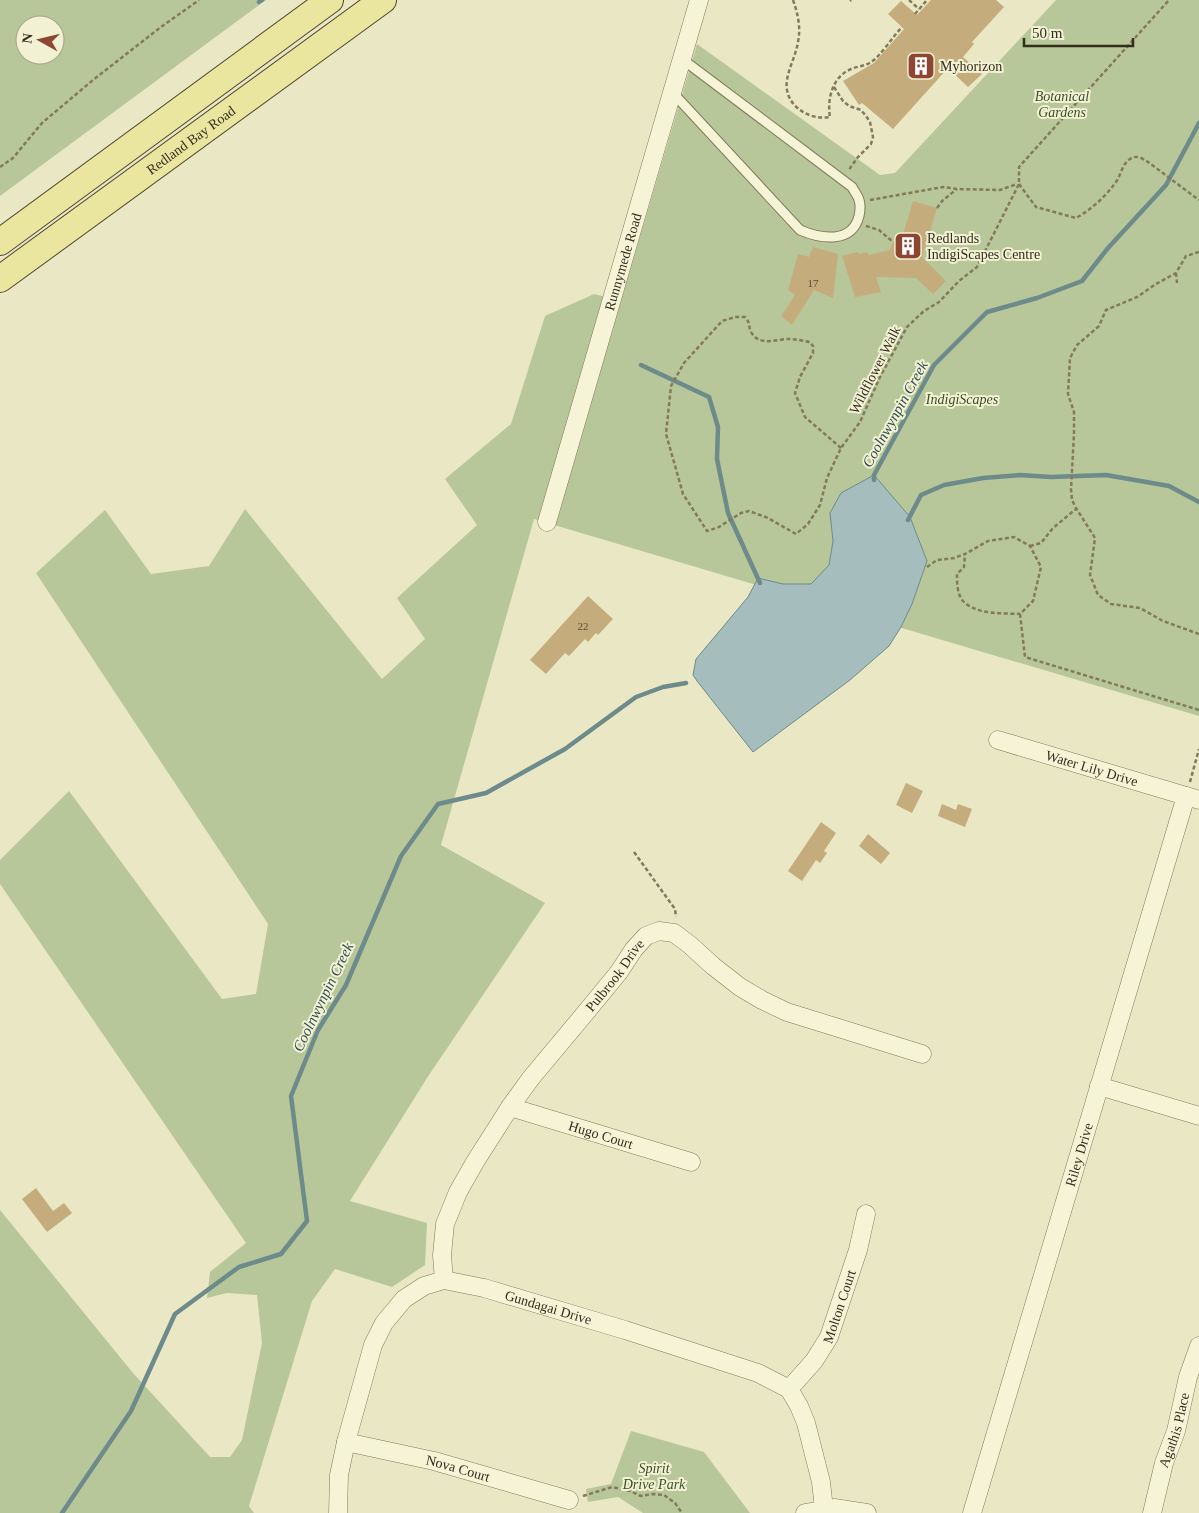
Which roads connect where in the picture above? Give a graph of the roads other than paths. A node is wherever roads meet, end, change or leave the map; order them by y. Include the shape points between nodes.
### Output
1 (330, 0) edge
2 (383, 0) edge
3 (699, 0) edge
4 (682, 59) junction
5 (673, 93) junction
6 (0, 242) edge
7 (0, 279) edge
8 (547, 522) dead end
9 (998, 740) dead end
10 (1191, 794) edge
11 (922, 1054) dead end
12 (1099, 1086) junction
13 (510, 1107) junction
14 (1199, 1116) edge
15 (691, 1162) dead end
16 (866, 1214) dead end
17 (444, 1280) junction
18 (1199, 1346) edge
19 (789, 1389) junction
20 (346, 1442) junction
21 (569, 1500) road end
22 (824, 1509) junction
23 (338, 1513) edge
24 (805, 1513) edge
25 (867, 1513) edge
26 (972, 1513) edge
27 (1152, 1513) edge

1 - 6 main road
2 - 7 main road, Redland Bay Road
3 - 4 street, Runnymede Road
4 - 5 street, Runnymede Road
4 - 5 lane via 852,186 860,201 858,223 846,235 836,237 800,230
5 - 8 street, Runnymede Road
9 - 10 street, Water Lily Drive
10 - 12 street, Riley Drive
11 - 13 street, Pulbrook Drive via 787,1012 740,987 674,933 659,931 646,936 634,949
12 - 14 street
12 - 26 street, Riley Drive
13 - 15 street, Hugo Court
13 - 17 street, Pulbrook Drive via 458,1192 446,1224 442,1255
16 - 19 street, Molton Court via 858,1250 829,1337 814,1361
17 - 19 street, Gundagai Drive via 484,1288 624,1330 758,1373
17 - 20 street via 424,1286 404,1299 384,1323 374,1344
18 - 27 street, Agathis Place
19 - 22 street via 806,1423 821,1482
20 - 21 street, Nova Court via 434,1461
20 - 23 street via 339,1475
22 - 24 street
22 - 25 street

